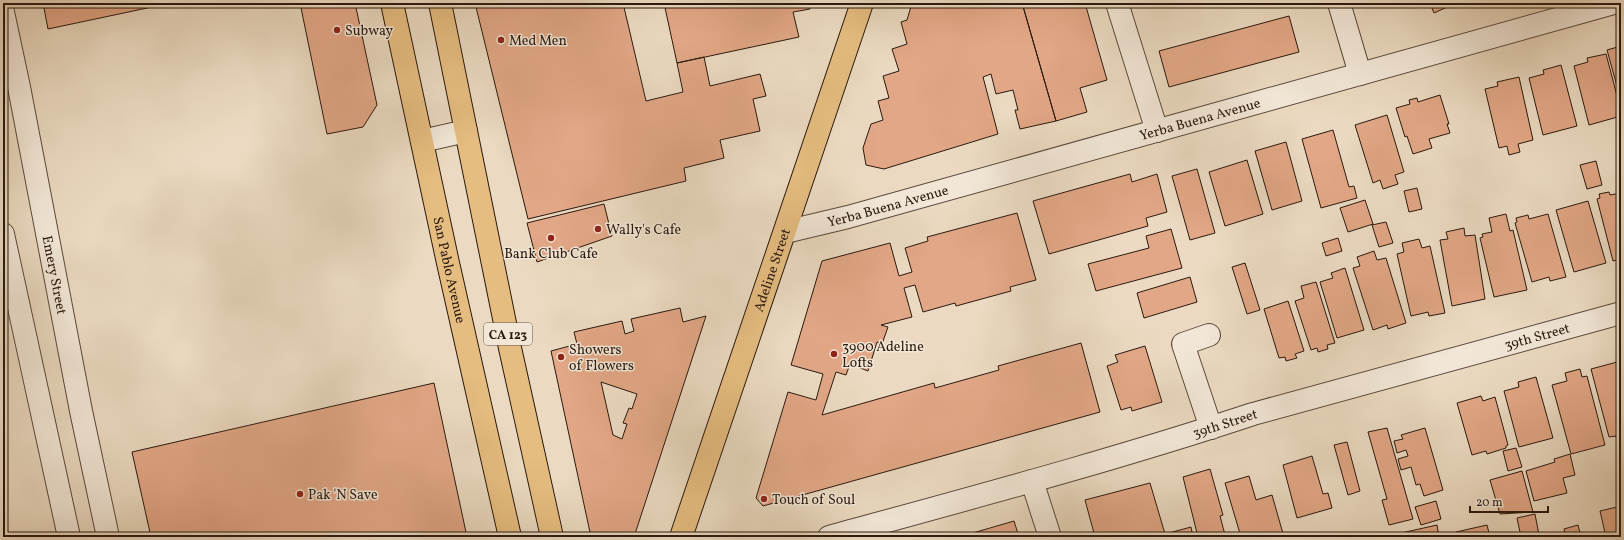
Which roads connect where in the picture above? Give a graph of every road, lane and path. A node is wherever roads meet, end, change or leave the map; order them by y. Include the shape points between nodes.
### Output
1 (392, 3) edge
2 (440, 3) edge
3 (862, 3) edge
4 (1116, 3) edge
5 (1339, 3) edge
6 (1614, 3) edge
7 (3, 12) edge
8 (1360, 74) junction
9 (466, 131) junction
10 (1157, 131) junction
11 (422, 141) junction
12 (785, 232) junction
13 (3, 234) edge
14 (1621, 313) edge
15 (1209, 335) dead end
16 (1210, 428) junction
17 (1032, 481) junction
18 (69, 537) edge
19 (108, 537) edge
20 (510, 537) edge
21 (552, 537) edge
22 (681, 537) edge
23 (829, 537) edge
24 (1050, 537) edge

1 - 11 main road, San Pablo Avenue / CA 123
2 - 9 main road, CA 123
3 - 12 main road, Adeline Street
4 - 10 street
5 - 8 street
6 - 8 street, Yerba Buena Avenue
7 - 19 street, Emery Street
8 - 10 street, Yerba Buena Avenue
9 - 11 street
9 - 21 main road, CA 123
10 - 12 street, Yerba Buena Avenue
11 - 20 main road, San Pablo Avenue / CA 123
12 - 22 main road, Adeline Street
13 - 18 street
14 - 16 street, 39th Street
15 - 16 street via 1183,344
16 - 17 street, 39th Street
17 - 23 street, 39th Street
17 - 24 street

